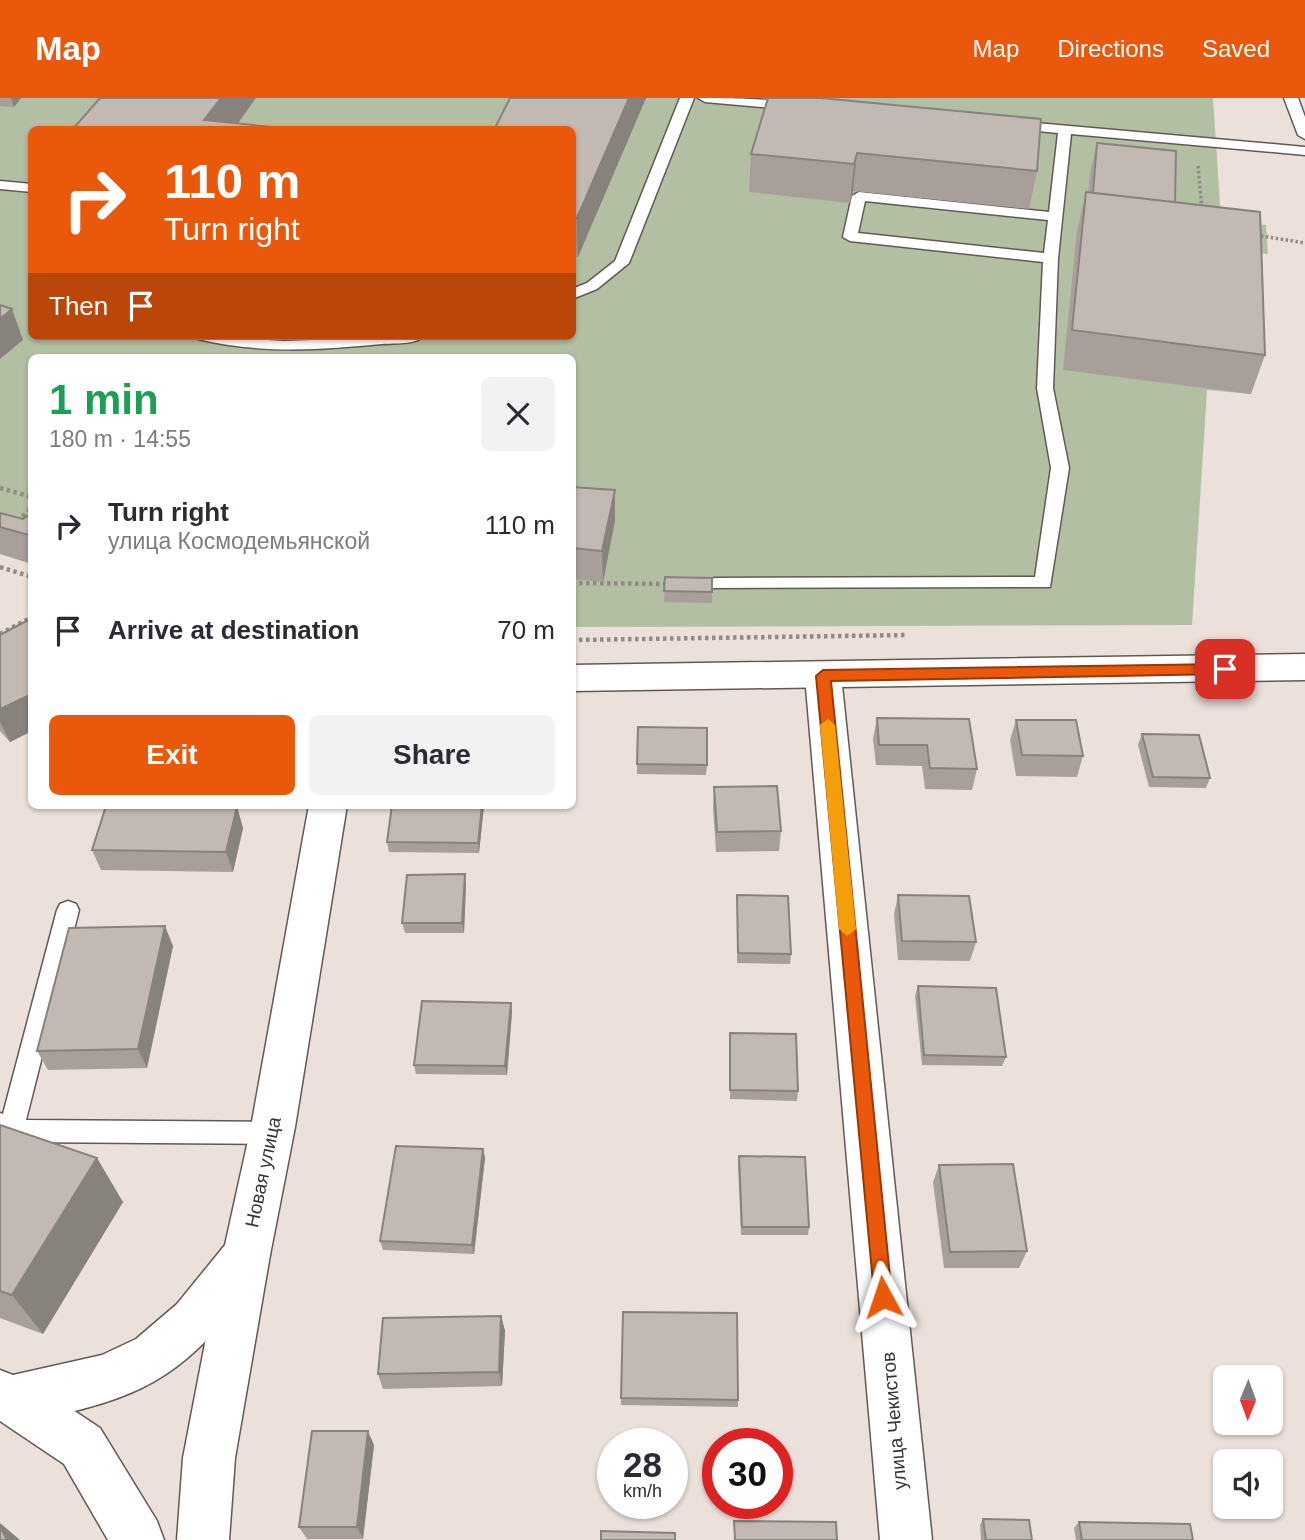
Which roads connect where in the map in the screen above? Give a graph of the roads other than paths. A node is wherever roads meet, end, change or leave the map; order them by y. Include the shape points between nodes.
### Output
1 (687, 98) edge
2 (705, 98) edge
3 (1291, 98) edge
4 (802, 107) edge
5 (996, 124) edge
6 (1065, 130) junction
7 (1305, 135) edge
8 (1305, 151) edge
9 (0, 185) edge
10 (28, 188) edge
11 (1056, 217) junction
12 (1051, 258) junction
13 (576, 292) edge
14 (221, 340) edge
15 (375, 340) edge
16 (714, 584) edge
17 (1305, 667) edge
18 (823, 676) junction
19 (576, 678) edge
20 (327, 809) edge
21 (68, 910) dead end
22 (272, 1133) junction
23 (4, 1135) edge
24 (246, 1255) junction
25 (7, 1398) edge
26 (138, 1540) edge
27 (203, 1540) edge
28 (906, 1540) edge

1 - 13 lane via 622,263
2 - 4 lane
3 - 7 lane
5 - 6 lane
6 - 8 lane
6 - 11 lane
9 - 10 lane
11 - 12 lane
11 - 12 lane via 859,196 850,237
12 - 16 lane via 1045,388 1060,468 1043,583
14 - 15 lane via 304,347
17 - 18 street
18 - 19 street
18 - 28 street, улица Чекистов
20 - 22 street, Новая улица
21 - 23 lane
22 - 23 lane
22 - 24 street, Новая улица
24 - 25 street via 194,1321 153,1356 108,1380
24 - 27 street, Новая улица via 209,1458
25 - 26 street via 82,1446

